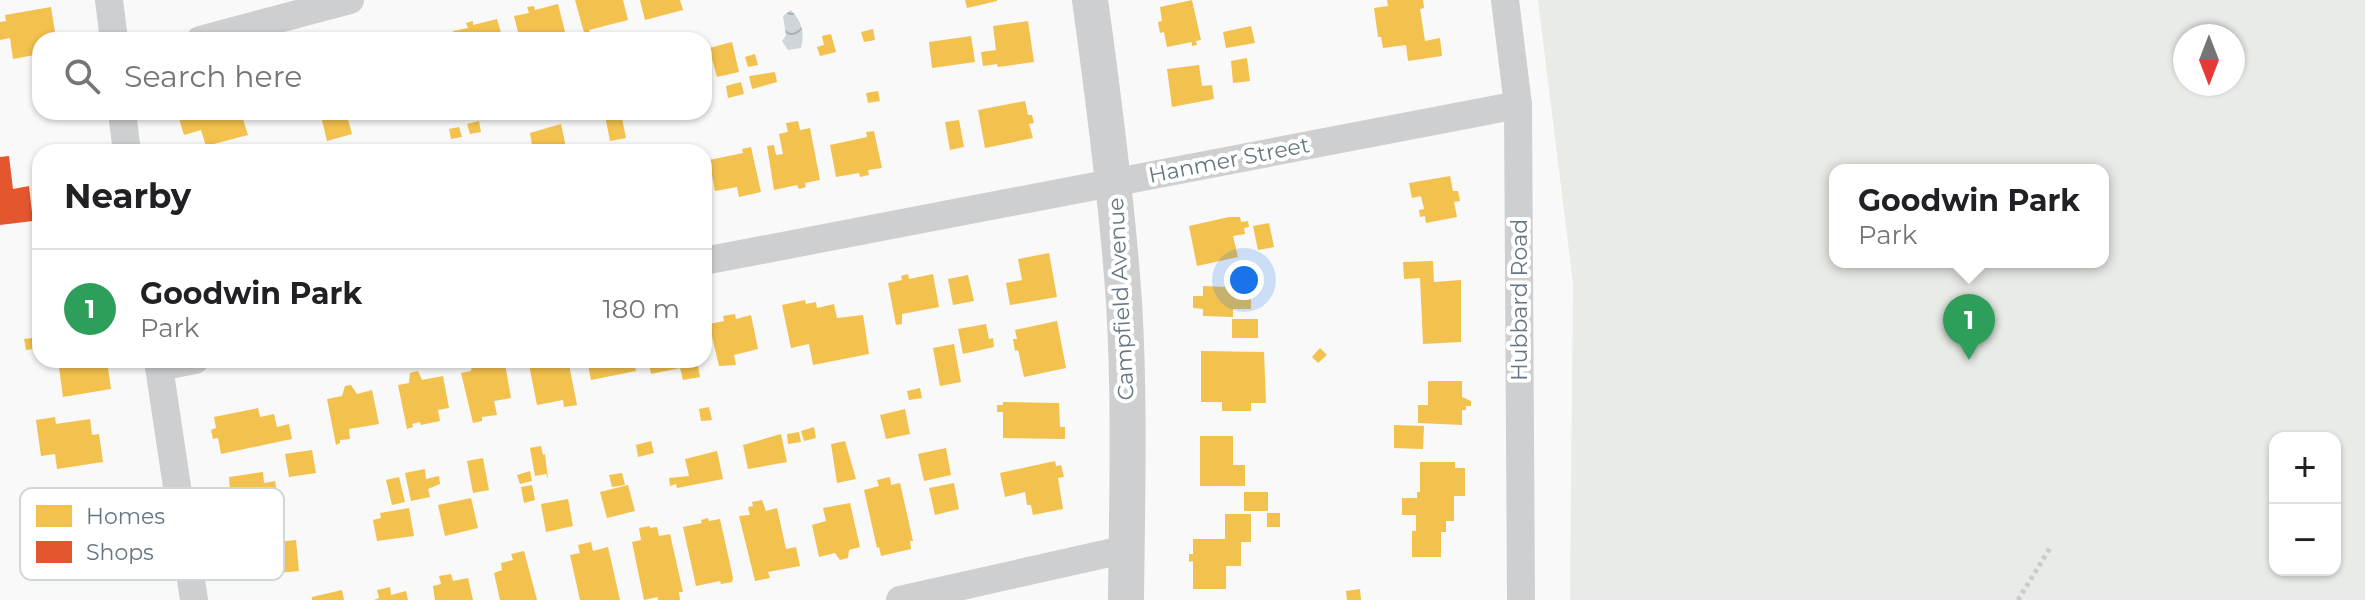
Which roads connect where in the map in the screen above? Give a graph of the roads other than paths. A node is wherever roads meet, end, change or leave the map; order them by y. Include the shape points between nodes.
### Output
1 (109, 0) edge
2 (350, 0) edge
3 (1090, 0) edge
4 (1505, 0) edge
5 (113, 32) edge
6 (230, 32) edge
7 (1518, 105) junction
8 (123, 120) edge
9 (126, 144) edge
10 (1114, 182) junction
11 (712, 259) edge
12 (160, 368) edge
13 (177, 488) edge
14 (1127, 549) junction
15 (191, 580) edge
16 (194, 600) edge
17 (900, 600) edge
18 (1126, 600) edge
19 (1521, 600) edge

1 - 5 street
2 - 6 street
3 - 10 street, Campfield Avenue
4 - 7 street, Hubbard Road
7 - 10 street, Hanmer Street
7 - 19 street, Hubbard Road
8 - 9 street
10 - 11 street, Hanmer Street
10 - 14 street, Campfield Avenue via 1124,304
12 - 13 street
14 - 17 street
14 - 18 street, Campfield Avenue
15 - 16 street

